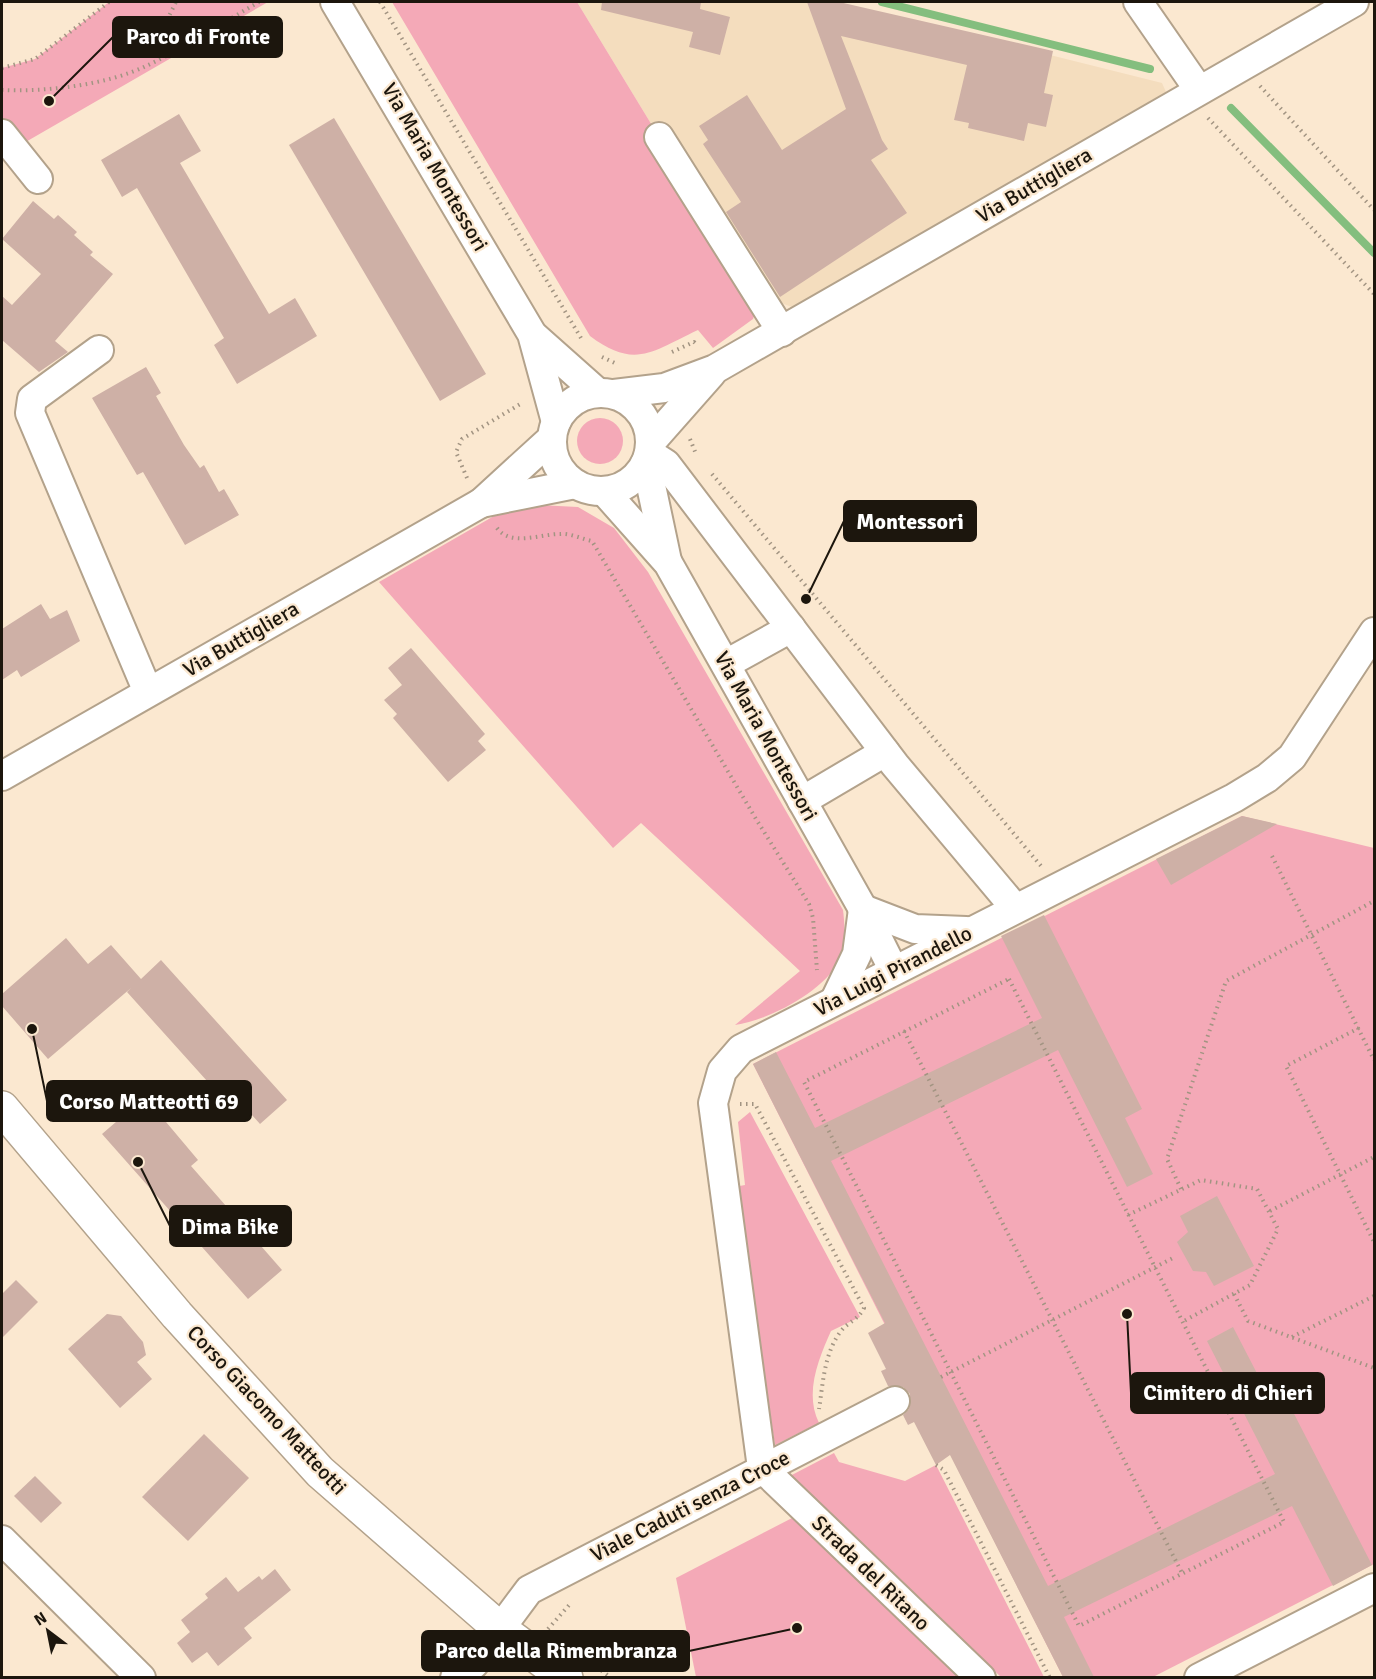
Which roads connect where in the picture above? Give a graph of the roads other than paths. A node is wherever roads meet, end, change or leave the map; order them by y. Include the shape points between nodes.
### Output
1 (335, 2) edge
2 (1138, 2) edge
3 (1354, 2) edge
4 (1194, 93) junction
5 (2, 134) edge
6 (659, 137) dead end
7 (38, 179) dead end
8 (782, 332) junction
9 (532, 334) junction
10 (99, 350) dead end
11 (708, 359) junction
12 (606, 394) junction
13 (554, 430) junction
14 (649, 452) junction
15 (575, 484) junction
16 (604, 491) junction
17 (482, 504) junction
18 (668, 563) junction
19 (791, 628) junction
20 (1374, 633) edge
21 (726, 664) junction
22 (148, 693) junction
23 (885, 752) junction
24 (2, 776) edge
25 (802, 801) junction
26 (862, 909) junction
27 (1015, 909) junction
28 (971, 931) junction
29 (893, 969) junction
30 (835, 1000) junction
31 (2, 1108) edge
32 (895, 1401) dead end
33 (762, 1468) junction
34 (2, 1540) edge
35 (1374, 1587) edge
36 (500, 1629) junction
37 (141, 1677) edge
38 (455, 1677) edge
39 (566, 1677) edge
40 (981, 1677) edge
41 (1199, 1677) edge

1 - 9 street, Via Maria Montessori
2 - 4 street
3 - 4 street, Via Buttigliera
4 - 8 street, Via Buttigliera
5 - 7 street
6 - 8 street
8 - 11 street, Via Buttigliera
9 - 12 street, Via Maria Montessori
9 - 13 street, Via Maria Montessori
10 - 22 street via 32,399 30,413
11 - 12 street, Via Buttigliera via 664,388
11 - 14 street, Via Buttigliera
12 - 13 street via 585,395 573,402
12 - 14 street via 629,401 640,412 648,426
13 - 15 street via 557,465
13 - 17 street, Via Buttigliera
14 - 16 street via 629,483
14 - 18 street, Via Maria Montessori
14 - 19 street via 666,464
15 - 16 street
15 - 17 street, Via Buttigliera
16 - 18 street, Via Maria Montessori
17 - 22 street, Via Buttigliera
18 - 21 street, Via Maria Montessori
19 - 21 street
19 - 23 street
20 - 27 street, Via Luigi Pirandello via 1292,757 1267,778
21 - 25 street, Via Maria Montessori
22 - 24 street, Via Buttigliera
23 - 25 street
23 - 27 street
25 - 26 street, Via Maria Montessori
26 - 28 street via 915,929
26 - 29 street, Via Maria Montessori
26 - 30 street via 857,954
27 - 28 street, Via Luigi Pirandello
28 - 29 street, Via Luigi Pirandello
29 - 30 street, Via Luigi Pirandello
30 - 33 street, Via Luigi Pirandello via 741,1049 722,1071 713,1103
31 - 36 main road, Corso Giacomo Matteotti via 177,1315 320,1472
32 - 33 street, Viale Caduti senza Croce
33 - 36 street, Viale Caduti senza Croce via 529,1590
33 - 40 street, Strada del Ritano
34 - 37 street
35 - 41 street
36 - 38 street, Viale Caduti senza Croce via 474,1664
36 - 39 main road, Corso Giacomo Matteotti

